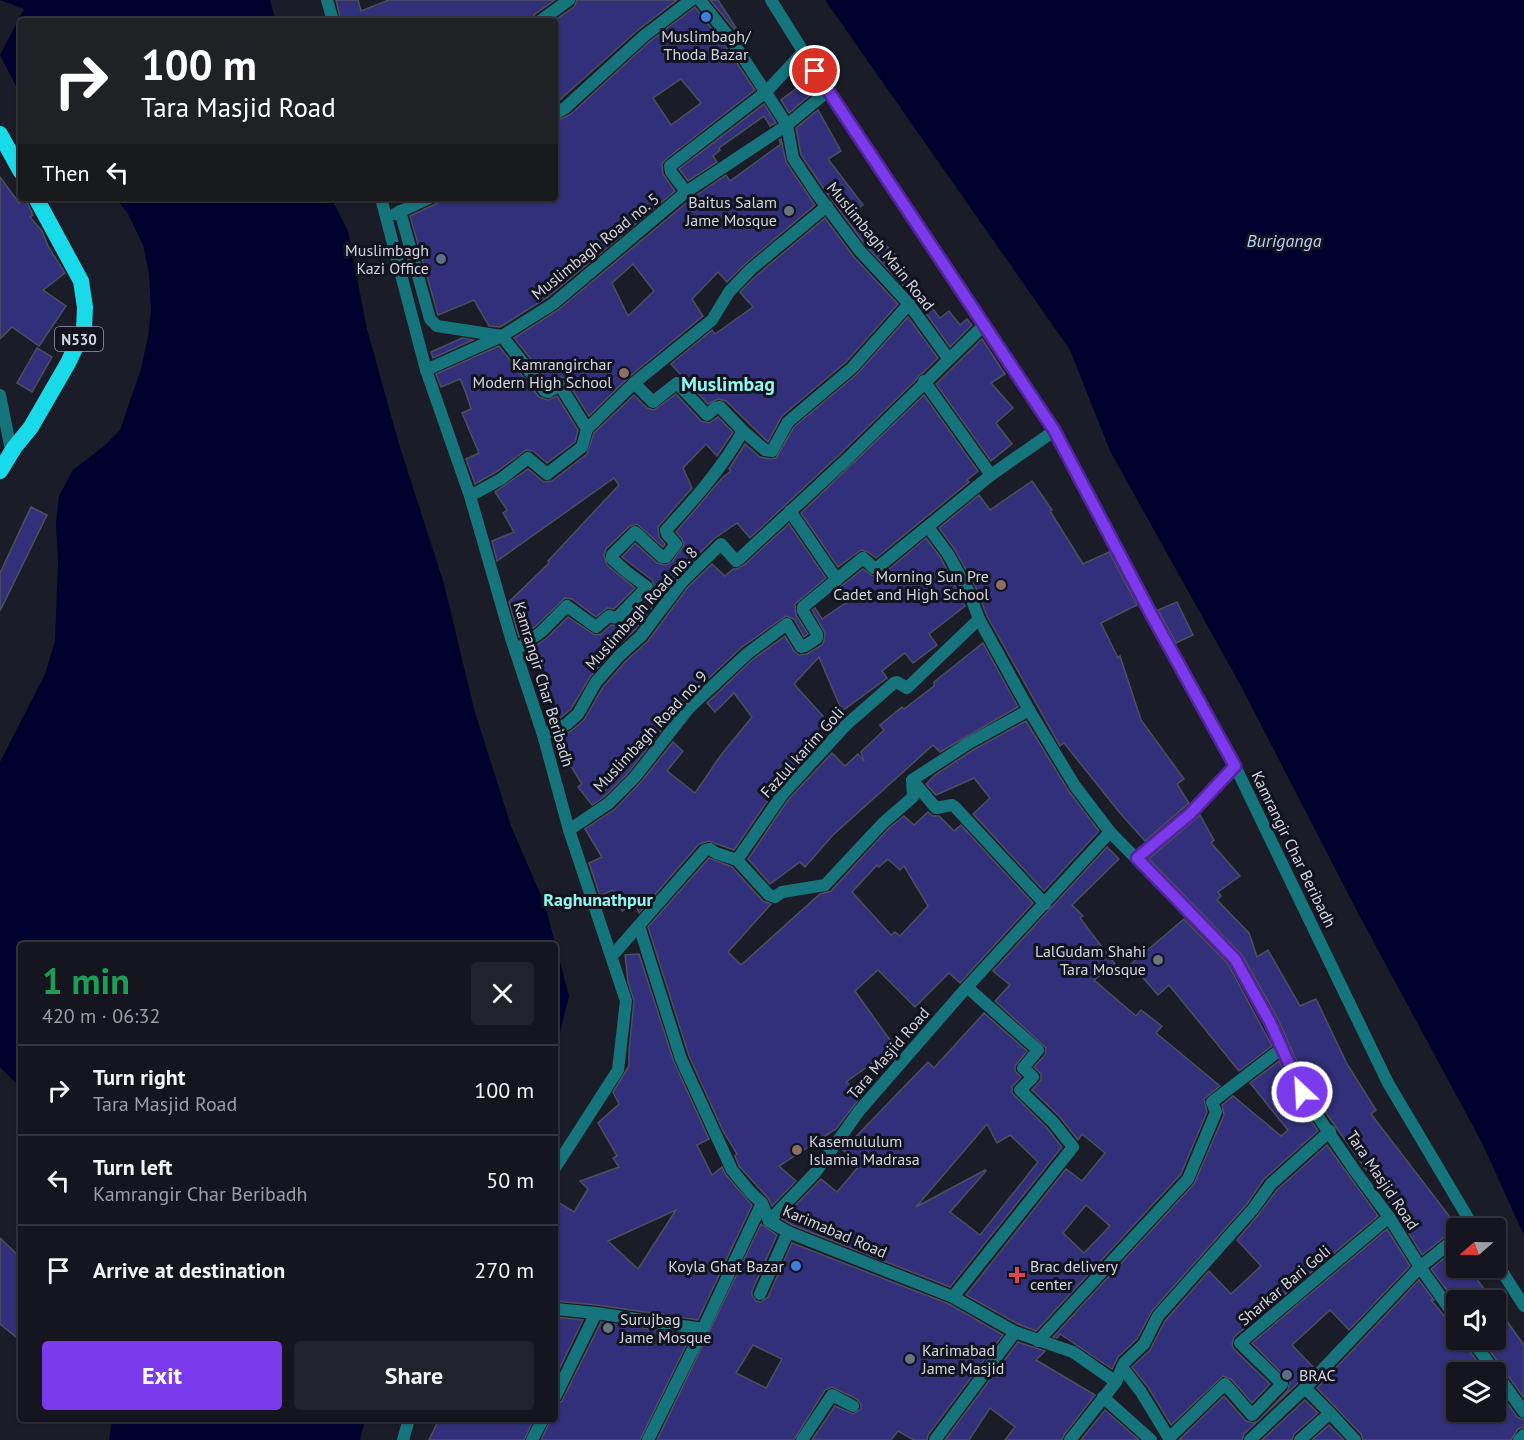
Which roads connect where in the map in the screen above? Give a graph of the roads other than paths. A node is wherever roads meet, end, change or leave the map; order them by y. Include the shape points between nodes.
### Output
1 (327, 0) edge
2 (569, 0) edge
3 (691, 0) edge
4 (700, 0) edge
5 (771, 0) edge
6 (332, 18) edge
7 (544, 18) edge
8 (803, 52) junction
9 (828, 91) junction
10 (766, 92) junction
11 (558, 112) edge
12 (787, 125) junction
13 (0, 134) edge
14 (18, 167) edge
15 (686, 192) junction
16 (38, 201) edge
17 (382, 201) edge
18 (423, 201) edge
19 (827, 206) junction
20 (400, 212) junction
21 (386, 218) junction
22 (909, 304) junction
23 (984, 325) junction
24 (502, 336) junction
25 (948, 358) junction
26 (426, 370) junction
27 (924, 381) junction
28 (634, 383) junction
29 (0, 395) edge
30 (587, 429) junction
31 (1054, 430) junction
32 (743, 431) junction
33 (8, 450) edge
34 (0, 463) edge
35 (0, 471) edge
36 (991, 475) junction
37 (470, 496) junction
38 (790, 511) junction
39 (928, 527) junction
40 (837, 580) junction
41 (979, 619) junction
42 (516, 650) junction
43 (1029, 711) junction
44 (543, 735) junction
45 (1235, 766) junction
46 (912, 780) junction
47 (569, 830) junction
48 (1110, 832) junction
49 (1137, 858) junction
50 (736, 860) junction
51 (1045, 904) junction
52 (639, 926) junction
53 (612, 956) junction
54 (967, 987) junction
55 (1281, 1049) junction
56 (1330, 1131) junction
57 (558, 1163) edge
58 (762, 1203) junction
59 (1389, 1217) junction
60 (1466, 1218) edge
61 (769, 1221) junction
62 (788, 1232) junction
63 (1446, 1246) edge
64 (1419, 1267) junction
65 (1506, 1278) edge
66 (760, 1294) dead end
67 (953, 1297) junction
68 (1446, 1304) edge
69 (1524, 1306) edge
70 (558, 1309) edge
71 (596, 1313) junction
72 (703, 1329) junction
73 (1015, 1332) junction
74 (1038, 1341) junction
75 (1479, 1350) edge
76 (1122, 1367) junction
77 (1116, 1382) junction
78 (1305, 1388) junction
79 (558, 1391) edge
80 (1103, 1397) junction
81 (854, 1406) dead end
82 (1524, 1412) edge
83 (1330, 1413) junction
84 (408, 1422) edge
85 (541, 1422) edge
86 (1524, 1435) edge
87 (1169, 1439) edge
88 (403, 1440) edge
89 (532, 1440) edge
90 (648, 1440) edge
91 (802, 1440) edge
92 (935, 1440) edge
93 (1070, 1440) edge
94 (1151, 1440) edge
95 (1250, 1440) edge
96 (1300, 1440) edge
97 (1355, 1440) edge
98 (1519, 1440) edge

1 - 6 street
2 - 7 street
3 - 11 street
4 - 10 street, Muslimbagh Main Road
5 - 8 street, Kamrangir Char Beribadh
8 - 9 street, Kamrangir Char Beribadh
8 - 10 street
9 - 12 street, Muslimbagh Road no. 5
9 - 23 street, Kamrangir Char Beribadh
10 - 12 street, Muslimbagh Main Road
10 - 15 street via 670,166
12 - 15 street, Muslimbagh Road no. 5
12 - 19 street, Muslimbagh Main Road via 793,158
13 - 14 highway
15 - 24 street, Muslimbagh Road no. 5 via 553,304
16 - 33 highway, N530 via 81,281 84,329 31,427
17 - 21 street, Kamrangir Char Beribadh
18 - 20 street
19 - 22 street, Muslimbagh Main Road via 860,251
19 - 28 street via 751,269 729,292 712,320
20 - 21 street
20 - 24 street via 433,323
21 - 26 street, Kamrangir Char Beribadh
22 - 25 street, Muslimbagh Main Road
22 - 32 street via 852,368 788,422 771,451
23 - 25 street, Muslimbagh Road no. 8
23 - 31 street, Kamrangir Char Beribadh
24 - 26 street, Muslimbagh Road no. 5
24 - 30 street via 545,391 560,385
25 - 27 street, Muslimbagh Road no. 8
26 - 37 street, Kamrangir Char Beribadh
27 - 36 street
27 - 38 street, Muslimbagh Road no. 8
28 - 30 street
28 - 32 street via 653,402 677,383 707,415 720,407
29 - 33 street
30 - 37 street via 582,447 548,474 528,458
31 - 36 street
31 - 45 street, Kamrangir Char Beribadh
32 - 42 street via 696,499 666,530 675,544 666,557 635,532 612,555 647,587 617,618 609,616 596,627 567,606
33 - 34 street
33 - 35 highway, N530
36 - 39 street
37 - 42 street, Kamrangir Char Beribadh
38 - 40 street
38 - 44 street, Muslimbagh Road no. 8 via 736,561 721,544 682,582 641,636 596,682 578,714
39 - 40 street, Muslimbagh Road no. 9 via 875,569 863,558
39 - 41 street, Tara Masjid Road via 948,554
40 - 47 street, Muslimbagh Road no. 9 via 802,609 819,637 803,647 789,625 784,624 689,708 635,777 609,803
41 - 43 street, Tara Masjid Road
41 - 50 street, Fazlul karim Goli via 907,688 894,683 846,724 782,795
42 - 44 street, Kamrangir Char Beribadh
43 - 46 street
43 - 48 street, Tara Masjid Road via 1075,786
44 - 47 street, Kamrangir Char Beribadh
45 - 49 street via 1190,814
45 - 60 street, Kamrangir Char Beribadh via 1388,1083
46 - 50 street via 912,797 825,885 769,896
46 - 51 street via 936,808 955,807
47 - 53 street, Kamrangir Char Beribadh
48 - 49 street, Tara Masjid Road
48 - 51 street, Tara Masjid Road
49 - 55 street, Tara Masjid Road via 1235,959
50 - 52 street via 705,850
51 - 54 street, Tara Masjid Road
52 - 53 street
52 - 58 street, Karimabad Road via 681,1059 732,1170
53 - 57 street, Kamrangir Char Beribadh via 626,1001 618,1070
54 - 61 street, Tara Masjid Road via 859,1111 815,1173
54 - 67 street via 1038,1050 1023,1068 1033,1077 1020,1090 1073,1147
55 - 56 street, Tara Masjid Road via 1302,1092
55 - 74 street via 1212,1102 1216,1112 1188,1179
56 - 59 street, Tara Masjid Road
56 - 76 street via 1271,1184 1158,1316 1144,1344
58 - 61 street, Karimabad Road
58 - 72 street
59 - 64 street, Tara Masjid Road
59 - 87 street, Sharkar Bari Goli via 1240,1343 1282,1384 1252,1415 1225,1384
61 - 62 street, Karimabad Road
62 - 66 street
62 - 67 street, Karimabad Road
63 - 64 street
64 - 68 street, Tara Masjid Road
64 - 78 street
65 - 69 street
67 - 73 street, Karimabad Road
70 - 71 street
71 - 72 street
71 - 79 street
72 - 90 street
73 - 74 street, Karimabad Road
73 - 92 street
74 - 77 street, Karimabad Road via 1073,1352
75 - 82 street
76 - 77 street
76 - 87 street, Sharkar Bari Goli
77 - 80 street
78 - 83 street
78 - 95 street
80 - 93 street
80 - 94 street
81 - 91 street via 832,1395
83 - 96 street
83 - 97 street
84 - 88 street
85 - 89 street
86 - 98 street

